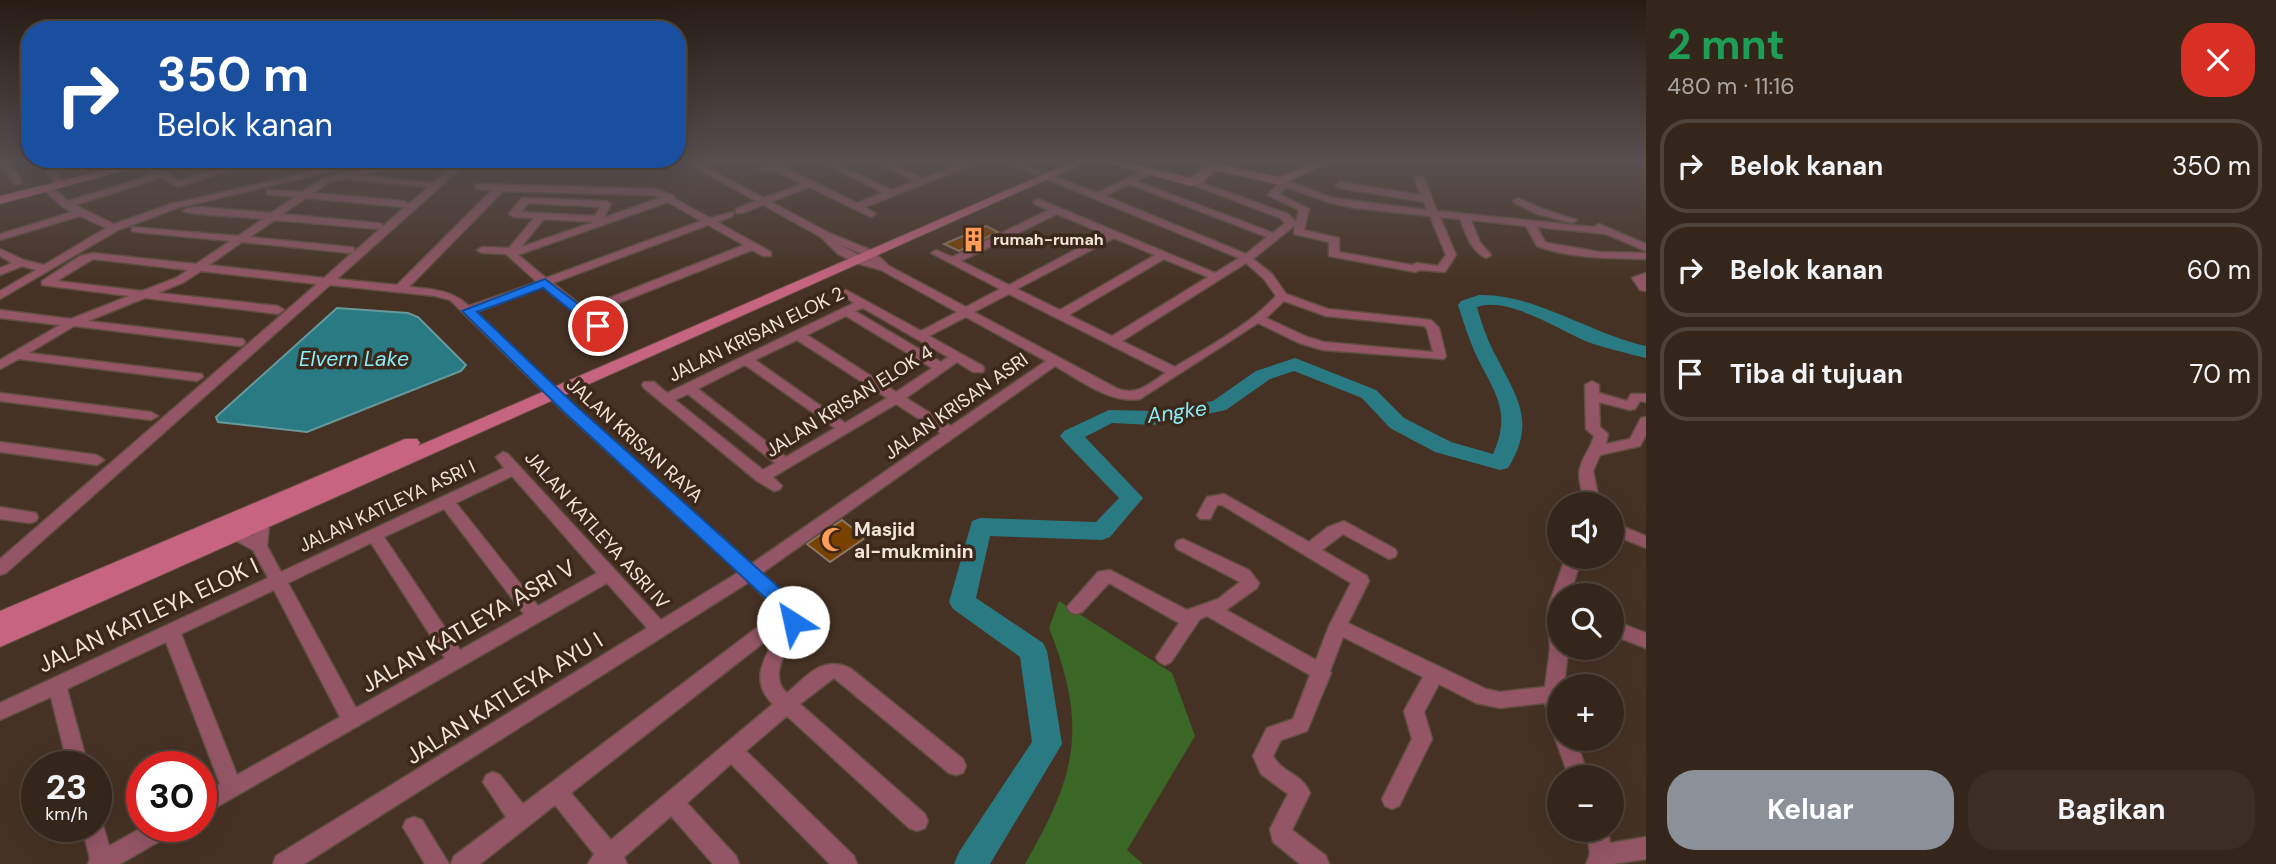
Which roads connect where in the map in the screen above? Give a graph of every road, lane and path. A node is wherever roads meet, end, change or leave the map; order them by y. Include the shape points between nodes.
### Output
1 (62, 202) edge
2 (74, 202) edge
3 (190, 202) edge
4 (292, 202) edge
5 (385, 202) edge
6 (417, 202) edge
7 (486, 202) edge
8 (523, 202) edge
9 (580, 202) edge
10 (659, 202) edge
11 (678, 202) edge
12 (760, 202) edge
13 (765, 202) edge
14 (847, 202) edge
15 (868, 202) edge
16 (971, 202) edge
17 (1038, 202) dead end
18 (1113, 202) edge
19 (1184, 202) edge
20 (1245, 202) edge
21 (1289, 202) edge
22 (1338, 202) edge
23 (1427, 202) edge
24 (1521, 202) edge
25 (404, 204) dead end
26 (65, 205) junction
27 (856, 207) junction
28 (1057, 211) junction
29 (82, 212) junction
30 (871, 214) dead end
31 (1433, 215) junction
32 (272, 216) junction
33 (541, 216) junction
34 (1465, 218) junction
35 (597, 219) junction
36 (611, 220) junction
37 (710, 221) junction
38 (1530, 223) junction
39 (378, 226) dead end
40 (1606, 228) junction
41 (136, 229) junction
42 (1107, 231) junction
43 (113, 234) junction
44 (0, 237) edge
45 (1275, 237) junction
46 (1623, 237) junction
47 (1646, 237) edge
48 (239, 239) junction
49 (752, 246) junction
50 (1646, 248) edge
51 (350, 250) dead end
52 (482, 250) dead end
53 (853, 251) junction
54 (0, 252) edge
55 (512, 253) junction
56 (936, 253) dead end
57 (767, 254) dead end
58 (1163, 255) junction
59 (1486, 255) dead end
60 (1646, 256) edge
61 (1246, 258) junction
62 (952, 261) junction
63 (21, 263) junction
64 (44, 268) junction
65 (199, 268) junction
66 (0, 272) edge
67 (1646, 276) edge
68 (1216, 277) junction
69 (329, 281) junction
70 (545, 283) junction
71 (1003, 287) junction
72 (1644, 288) dead end
73 (400, 289) junction
74 (846, 293) dead end
75 (145, 295) junction
76 (0, 296) edge
77 (1282, 296) junction
78 (863, 303) junction
79 (278, 310) dead end
80 (468, 311) junction
81 (846, 311) junction
82 (965, 312) junction
83 (583, 313) junction
84 (0, 314) edge
85 (1060, 315) junction
86 (1256, 318) junction
87 (71, 323) junction
88 (598, 326) dead end
89 (797, 335) junction
90 (920, 336) junction
91 (1113, 341) junction
92 (239, 342) dead end
93 (0, 354) edge
94 (15, 355) junction
95 (957, 358) junction
96 (746, 360) junction
97 (1054, 361) junction
98 (0, 365) edge
99 (940, 367) junction
100 (978, 369) dead end
101 (1175, 372) junction
102 (197, 377) dead end
103 (649, 385) dead end
104 (689, 388) junction
105 (549, 389) junction
106 (0, 397) edge
107 (896, 398) junction
108 (1646, 398) edge
109 (666, 399) junction
110 (150, 416) dead end
111 (1646, 421) edge
112 (845, 429) junction
113 (951, 433) junction
114 (0, 447) edge
115 (1598, 448) junction
116 (97, 460) dead end
117 (509, 463) joint
118 (786, 464) junction
119 (1590, 492) edge
120 (446, 501) junction
121 (0, 513) edge
122 (1205, 515) dead end
123 (30, 517) dead end
124 (259, 517) junction
125 (233, 528) junction
126 (1624, 533) edge
127 (374, 535) junction
128 (1646, 542) edge
129 (1183, 545) dead end
130 (259, 546) junction
131 (1310, 550) junction
132 (1388, 553) dead end
133 (0, 569) edge
134 (750, 573) junction
135 (609, 574) junction
136 (278, 581) junction
137 (1076, 607) dead end
138 (1209, 609) junction
139 (790, 612) junction
140 (536, 616) junction
141 (1189, 620) junction
142 (0, 621) edge
143 (1338, 626) junction
144 (659, 630) junction
145 (171, 631) junction
146 (1624, 632) edge
147 (0, 638) edge
148 (1646, 641) edge
149 (1165, 657) dead end
150 (457, 661) junction
151 (1322, 673) junction
152 (1434, 675) junction
153 (57, 685) junction
154 (1547, 694) edge
155 (787, 705) junction
156 (0, 712) edge
157 (352, 720) junction
158 (74, 751) edge
159 (732, 751) junction
160 (956, 766) dead end
161 (493, 782) dead end
162 (232, 789) junction
163 (556, 791) junction
164 (217, 797) edge
165 (1392, 799) dead end
166 (671, 802) junction
167 (521, 819) junction
168 (916, 821) dead end
169 (414, 827) dead end
170 (96, 842) edge
171 (138, 842) edge
172 (1598, 842) edge
173 (1646, 848) edge
174 (1599, 860) edge
175 (608, 861) edge
176 (101, 863) edge
177 (284, 864) edge
178 (438, 864) edge
179 (462, 864) edge
180 (728, 864) edge
181 (846, 864) edge
182 (1318, 864) edge

1 - 26 street
2 - 26 street
3 - 43 street
4 - 32 street
5 - 25 street
6 - 69 street
7 - 73 street
8 - 33 street via 514,213
9 - 35 street via 606,204
10 - 36 street
11 - 37 street
12 - 37 street
13 - 53 street
14 - 27 street
15 - 27 street
16 - 53 street
17 - 28 street
18 - 61 street
19 - 45 street
20 - 45 street via 1289,219 1291,223
21 - 31 street via 1304,209 1298,232 1335,240 1334,254 1438,271 1451,255
22 - 31 street
23 - 31 street
24 - 40 street
26 - 29 street
27 - 30 street
28 - 42 street
28 - 62 street
29 - 43 street
29 - 44 street
31 - 34 street
32 - 39 street
32 - 41 street via 201,210
32 - 48 street
33 - 35 street
33 - 55 street
34 - 38 street
34 - 59 street via 1475,243
35 - 36 street
36 - 55 street
37 - 49 street
37 - 70 street
38 - 40 street
38 - 60 street via 1546,246 1600,255
40 - 46 street
41 - 43 street
41 - 48 street
42 - 58 street
42 - 71 street
43 - 64 street
45 - 61 street
46 - 47 street
46 - 50 street
48 - 51 street
48 - 65 street
49 - 57 street
49 - 83 street
52 - 55 street
53 - 82 street
53 - 105 street
54 - 63 street
55 - 70 street
56 - 62 street
58 - 68 street
58 - 85 street
61 - 68 street
61 - 77 street
62 - 71 street
63 - 64 street
63 - 66 street
64 - 76 street
65 - 69 street, JALAN KRISAN RAYA
65 - 75 street
65 - 75 street, JALAN KRISAN RAYA via 93,256 46,283
67 - 72 street via 1638,278
68 - 91 street
69 - 73 street, JALAN KRISAN RAYA
69 - 133 street
70 - 80 street
70 - 83 street
71 - 82 street
71 - 85 street
73 - 80 street, JALAN KRISAN RAYA via 448,296
74 - 78 street
75 - 79 street
75 - 87 street
77 - 86 street, JALAN KRISAN ASRI
77 - 86 street via 1326,312 1427,323 1433,328 1440,356 1323,346
78 - 81 street, JALAN KRISAN ELOK 2
78 - 90 street
80 - 105 street, JALAN KRISAN RAYA
81 - 89 street, JALAN KRISAN ELOK 2
81 - 99 street
82 - 90 street
82 - 97 street
83 - 88 street
84 - 87 street
85 - 91 street
86 - 101 street, JALAN KRISAN ASRI
87 - 92 street
87 - 94 street
89 - 96 street, JALAN KRISAN ELOK 2
89 - 107 street
90 - 95 street
91 - 101 street
93 - 94 street
94 - 98 street
94 - 102 street
95 - 99 street, JALAN KRISAN ELOK 4
95 - 100 street
96 - 104 street, JALAN KRISAN ELOK 2
96 - 112 street
97 - 101 street, JALAN KRISAN ASRI via 1128,397 1140,395
97 - 113 street, JALAN KRISAN ASRI
99 - 107 street, JALAN KRISAN ELOK 4
103 - 109 street
104 - 109 street, JALAN KRISAN ELOK 2
104 - 118 street
105 - 124 street
105 - 134 street, JALAN KRISAN RAYA
106 - 110 street
107 - 112 street, JALAN KRISAN ELOK 4
107 - 113 street
108 - 115 street via 1636,397 1630,405 1592,390 1593,429 1601,433
109 - 118 street, JALAN KRISAN ELOK 4 via 768,482
111 - 115 street via 1635,443
112 - 118 street, JALAN KRISAN ELOK 4
113 - 134 street, JALAN KRISAN ASRI
114 - 116 street
115 - 119 street via 1586,471
117 - 120 street, JALAN KATLEYA ASRI I
117 - 135 street, JALAN KATLEYA ASRI IV
120 - 127 street, JALAN KATLEYA ASRI I
120 - 140 street
121 - 123 street
122 - 131 street via 1212,501 1224,499
124 - 125 street
124 - 130 street via 264,531
125 - 130 street
125 - 142 street
125 - 147 street
126 - 128 street
127 - 136 street, JALAN KATLEYA ASRI I
127 - 150 street
129 - 138 street via 1250,581 1224,604
130 - 136 street
131 - 132 street via 1344,527
131 - 143 street via 1362,581
134 - 139 street, JALAN KRISAN RAYA
134 - 144 street, JALAN KATLEYA AYU I
135 - 140 street, JALAN KATLEYA ASRI V
135 - 144 street, JALAN KATLEYA ASRI IV
136 - 145 street, JALAN KATLEYA ELOK I
136 - 157 street
137 - 141 street via 1110,576
138 - 141 street via 1198,611
138 - 151 street
139 - 155 street via 793,622 770,662 768,682
139 - 163 street
140 - 150 street, JALAN KATLEYA ASRI V
141 - 149 street
143 - 151 street
143 - 152 street
144 - 177 street, JALAN KATLEYA AYU I
145 - 153 street, JALAN KATLEYA ELOK I
145 - 162 street
146 - 148 street
150 - 157 street, JALAN KATLEYA ASRI V
151 - 182 street via 1300,725 1274,734 1262,761 1299,789 1281,835
152 - 154 street via 1492,699
152 - 165 street via 1414,711 1422,739
153 - 156 street, JALAN KATLEYA ELOK I
153 - 158 street
155 - 159 street
155 - 160 street via 825,672 835,670
155 - 168 street
157 - 162 street, JALAN KATLEYA ASRI V
159 - 166 street
159 - 181 street
161 - 167 street
162 - 164 street, JALAN KATLEYA ASRI V
163 - 167 street
163 - 175 street
166 - 175 street
166 - 180 street
167 - 179 street
169 - 178 street
170 - 176 street
171 - 176 street
172 - 174 street
173 - 174 street

